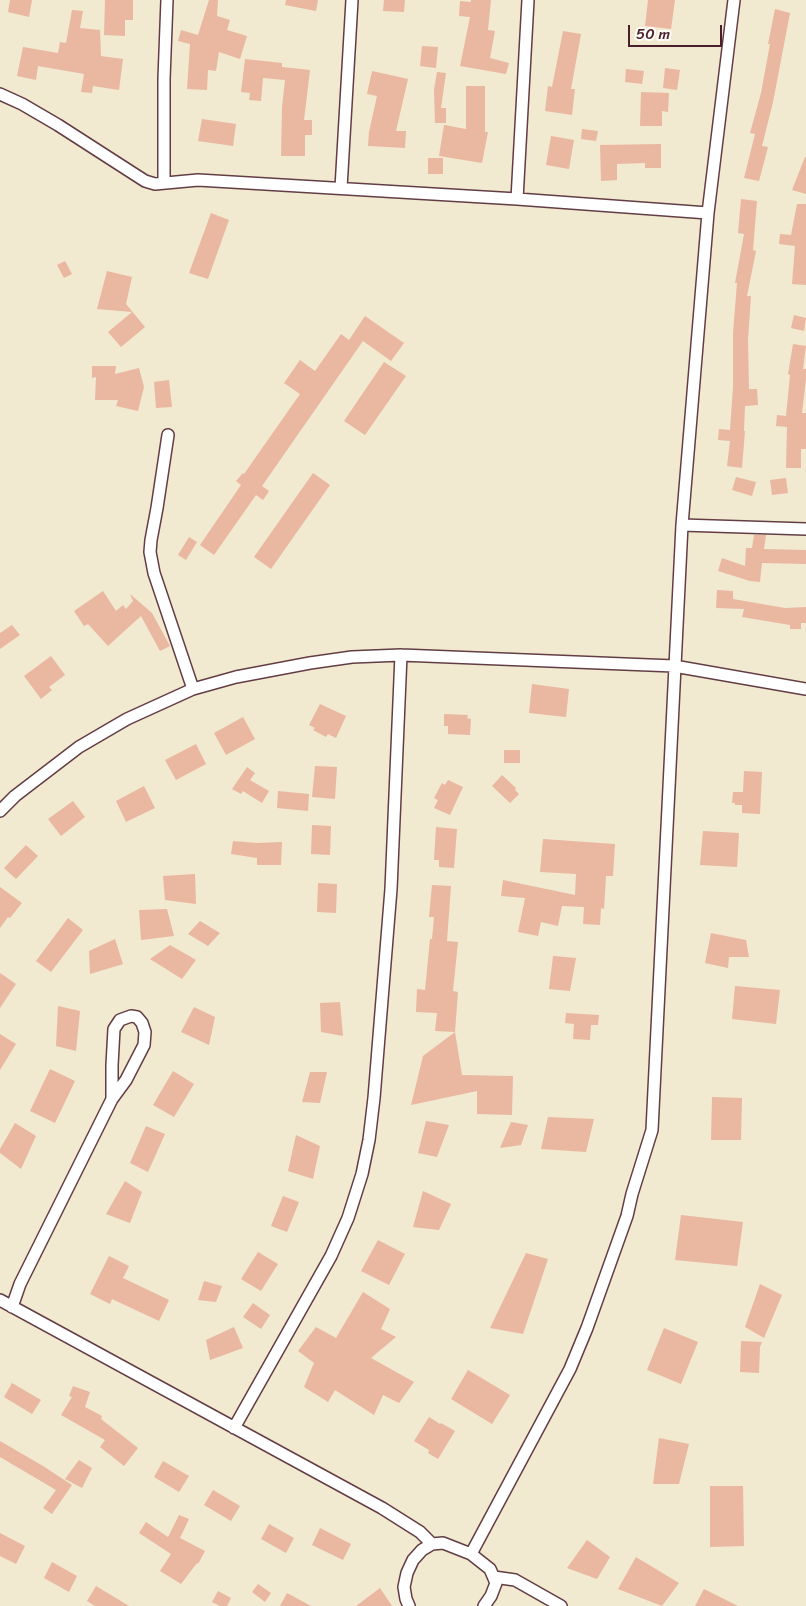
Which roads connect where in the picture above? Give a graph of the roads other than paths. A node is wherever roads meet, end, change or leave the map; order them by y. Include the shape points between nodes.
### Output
1 (167, 0) edge
2 (352, 0) edge
3 (528, 0) edge
4 (734, 0) edge
5 (0, 94) edge
6 (164, 183) junction
7 (341, 188) junction
8 (517, 199) junction
9 (708, 213) junction
10 (168, 434) dead end
11 (682, 525) junction
12 (806, 529) edge
13 (401, 655) junction
14 (674, 666) junction
15 (806, 689) edge
16 (193, 690) junction
17 (0, 810) edge
18 (112, 1099) junction
19 (0, 1300) edge
20 (12, 1307) junction
21 (234, 1428) junction
22 (432, 1544) junction
23 (471, 1554) junction
24 (494, 1577) junction
25 (409, 1606) edge
26 (484, 1606) edge
27 (561, 1606) edge

1 - 6 street
2 - 7 street
3 - 8 street
4 - 9 street
5 - 6 street via 58,125 145,181
6 - 7 street via 198,180
7 - 8 street
8 - 9 street
9 - 11 street
10 - 16 street via 150,552
11 - 12 street
11 - 14 street
13 - 14 street
13 - 16 street via 310,663 236,677
13 - 21 street via 391,889 369,1140 348,1218
14 - 15 street
14 - 23 street via 652,1130 627,1216 570,1369
16 - 17 street via 127,719 79,747
18 - 18 street via 114,1029 120,1020 137,1017 145,1032 144,1045
18 - 20 street via 20,1284
19 - 20 street
20 - 21 street
21 - 22 street via 382,1508 420,1532
22 - 23 street via 443,1543
22 - 25 street via 413,1560 407,1573 404,1587
23 - 24 street via 490,1569
24 - 26 street via 496,1583
24 - 27 street via 515,1580

